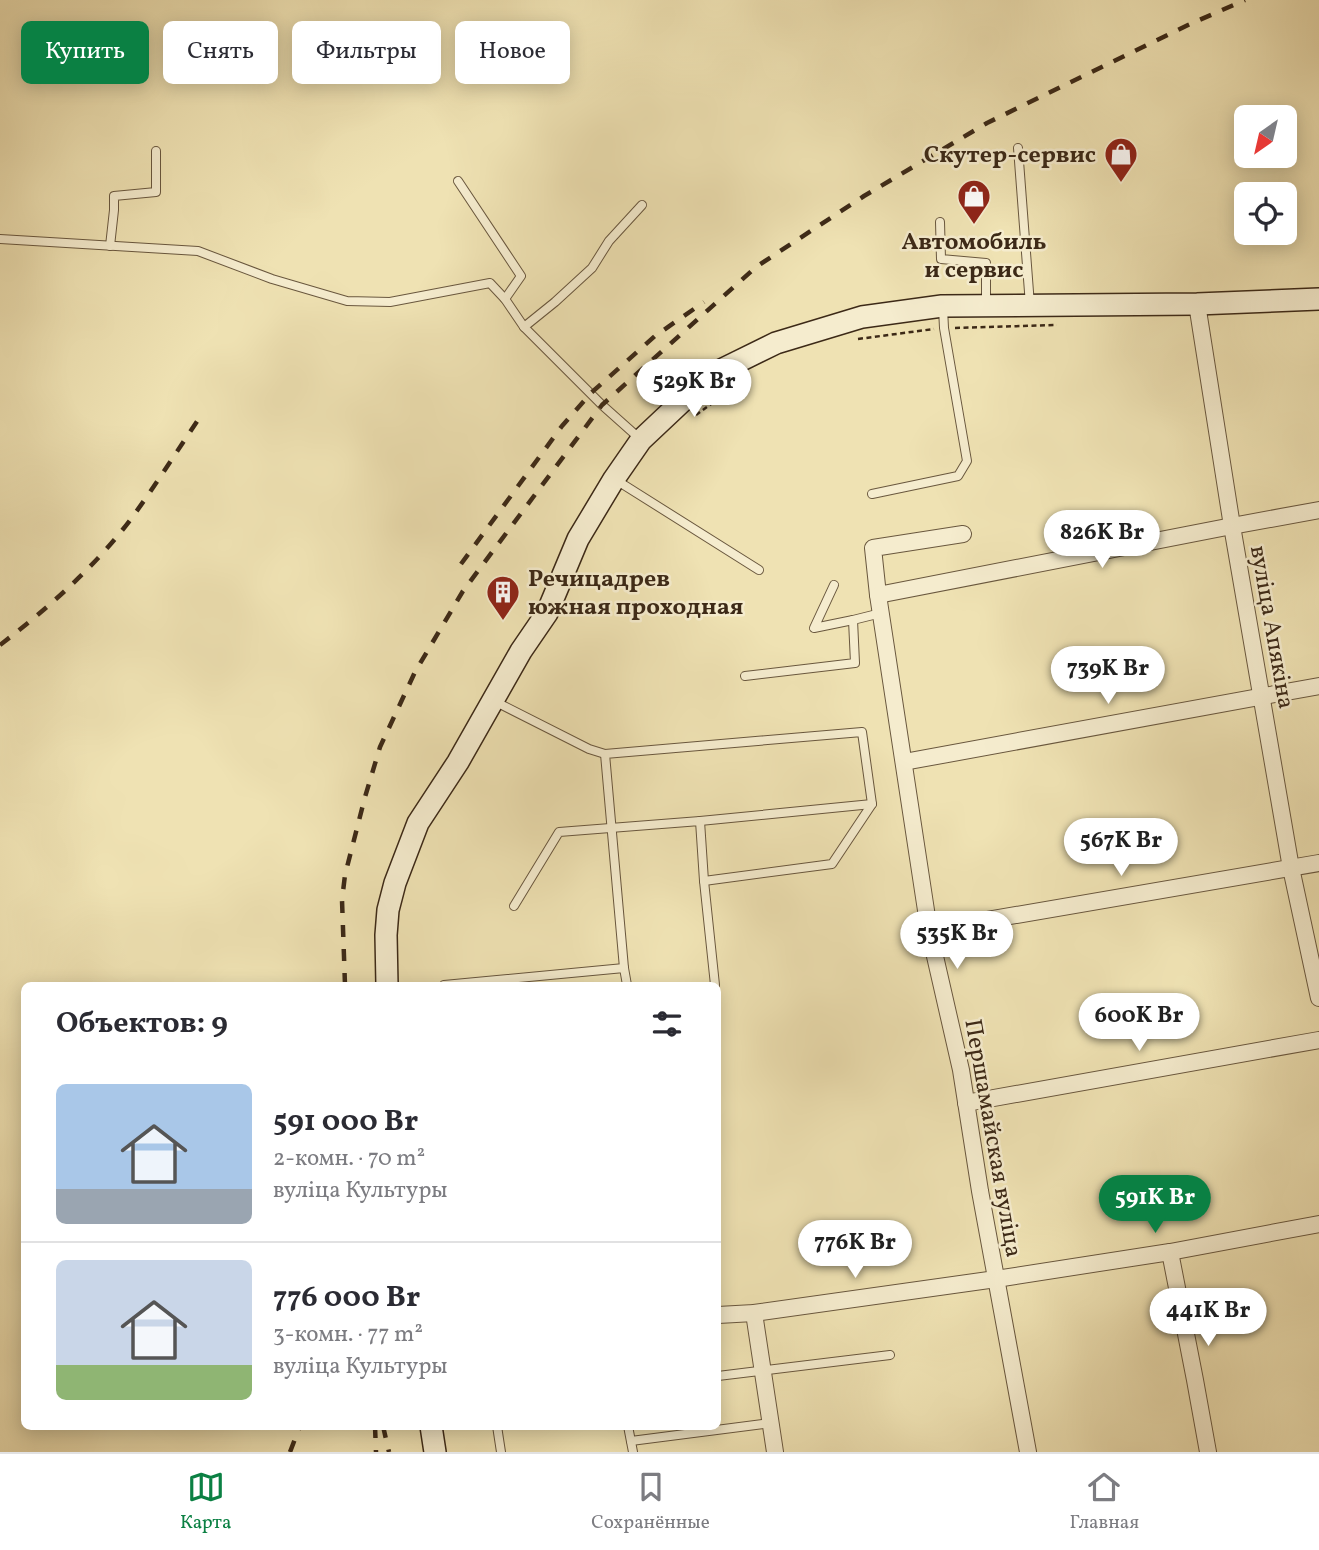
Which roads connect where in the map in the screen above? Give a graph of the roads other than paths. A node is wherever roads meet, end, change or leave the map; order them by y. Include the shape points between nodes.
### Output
1 (1018, 148) dead end
2 (156, 151) dead end
3 (458, 181) dead end
4 (642, 205) dead end
5 (940, 222) dead end
6 (0, 240) edge
7 (110, 246) junction
8 (505, 299) junction
9 (1319, 299) edge
10 (1197, 304) junction
11 (986, 305) junction
12 (1030, 305) junction
13 (943, 306) junction
14 (524, 327) junction
15 (641, 440) junction
16 (614, 479) junction
17 (872, 494) dead end
18 (1319, 510) edge
19 (1232, 526) junction
20 (963, 534) dead end
21 (759, 570) dead end
22 (834, 585) dead end
23 (878, 595) junction
24 (881, 613) junction
25 (853, 621) junction
26 (745, 676) dead end
27 (1319, 686) edge
28 (1262, 697) junction
29 (493, 700) junction
30 (605, 754) junction
31 (904, 762) junction
32 (872, 804) junction
33 (700, 821) junction
34 (611, 829) junction
35 (1319, 863) edge
36 (1291, 868) junction
37 (704, 881) junction
38 (513, 906) dead end
39 (929, 930) junction
40 (624, 968) junction
41 (387, 982) edge
42 (476, 982) edge
43 (626, 982) edge
44 (715, 982) edge
45 (1319, 998) edge
46 (1319, 1040) edge
47 (966, 1103) junction
48 (1319, 1224) edge
49 (1170, 1252) junction
50 (996, 1279) junction
51 (754, 1313) junction
52 (721, 1315) edge
53 (890, 1355) dead end
54 (763, 1372) junction
55 (721, 1376) edge
56 (771, 1423) junction
57 (721, 1429) edge
58 (432, 1430) edge
59 (498, 1430) edge
60 (629, 1430) edge
61 (717, 1430) edge
62 (631, 1441) junction
63 (435, 1452) edge
64 (501, 1452) edge
65 (633, 1452) edge
66 (775, 1452) edge
67 (1028, 1452) edge
68 (1208, 1452) edge

1 - 12 lane
2 - 7 lane via 156,192 114,196
3 - 8 lane via 520,276
4 - 14 lane via 592,268
5 - 11 lane via 941,259 986,263
6 - 7 lane
7 - 8 lane via 198,251 347,301 390,302 490,283
8 - 14 lane
9 - 10 street
10 - 12 street
10 - 19 street, вуліца Апякіна
11 - 12 street
11 - 13 street
13 - 15 street via 862,317 776,343 709,376
13 - 17 lane via 967,461 958,476
14 - 15 lane
15 - 16 street
16 - 21 lane
16 - 29 street via 578,539 547,613
18 - 19 street
19 - 23 street
19 - 28 street, вуліца Апякіна
20 - 23 street, Першамайская вуліца via 873,548
22 - 25 lane via 814,628
23 - 24 street, Першамайская вуліца
24 - 25 lane
24 - 31 street, Першамайская вуліца
25 - 26 lane via 855,663
27 - 28 street
28 - 31 street
28 - 36 street, вуліца Апякіна
29 - 30 lane
29 - 41 street via 418,823 394,883 386,935
30 - 32 lane via 862,732
30 - 34 lane
31 - 39 street, Першамайская вуліца
32 - 33 lane
32 - 37 lane via 832,864
33 - 34 lane
33 - 37 lane
34 - 38 lane via 559,832
34 - 40 lane
35 - 36 street
36 - 39 street
36 - 45 street, вуліца Апякіна
37 - 44 lane
39 - 47 street, Першамайская вуліца
40 - 42 lane
40 - 43 lane
46 - 47 street
47 - 50 street, Першамайская вуліца
48 - 49 street
49 - 50 street
49 - 68 street
50 - 51 street
50 - 67 street, Першамайская вуліца
51 - 52 street
51 - 54 street
53 - 54 lane
54 - 55 lane
54 - 56 street
56 - 57 lane
56 - 66 street
58 - 63 street
59 - 64 lane
60 - 62 lane
61 - 62 lane
62 - 65 lane

